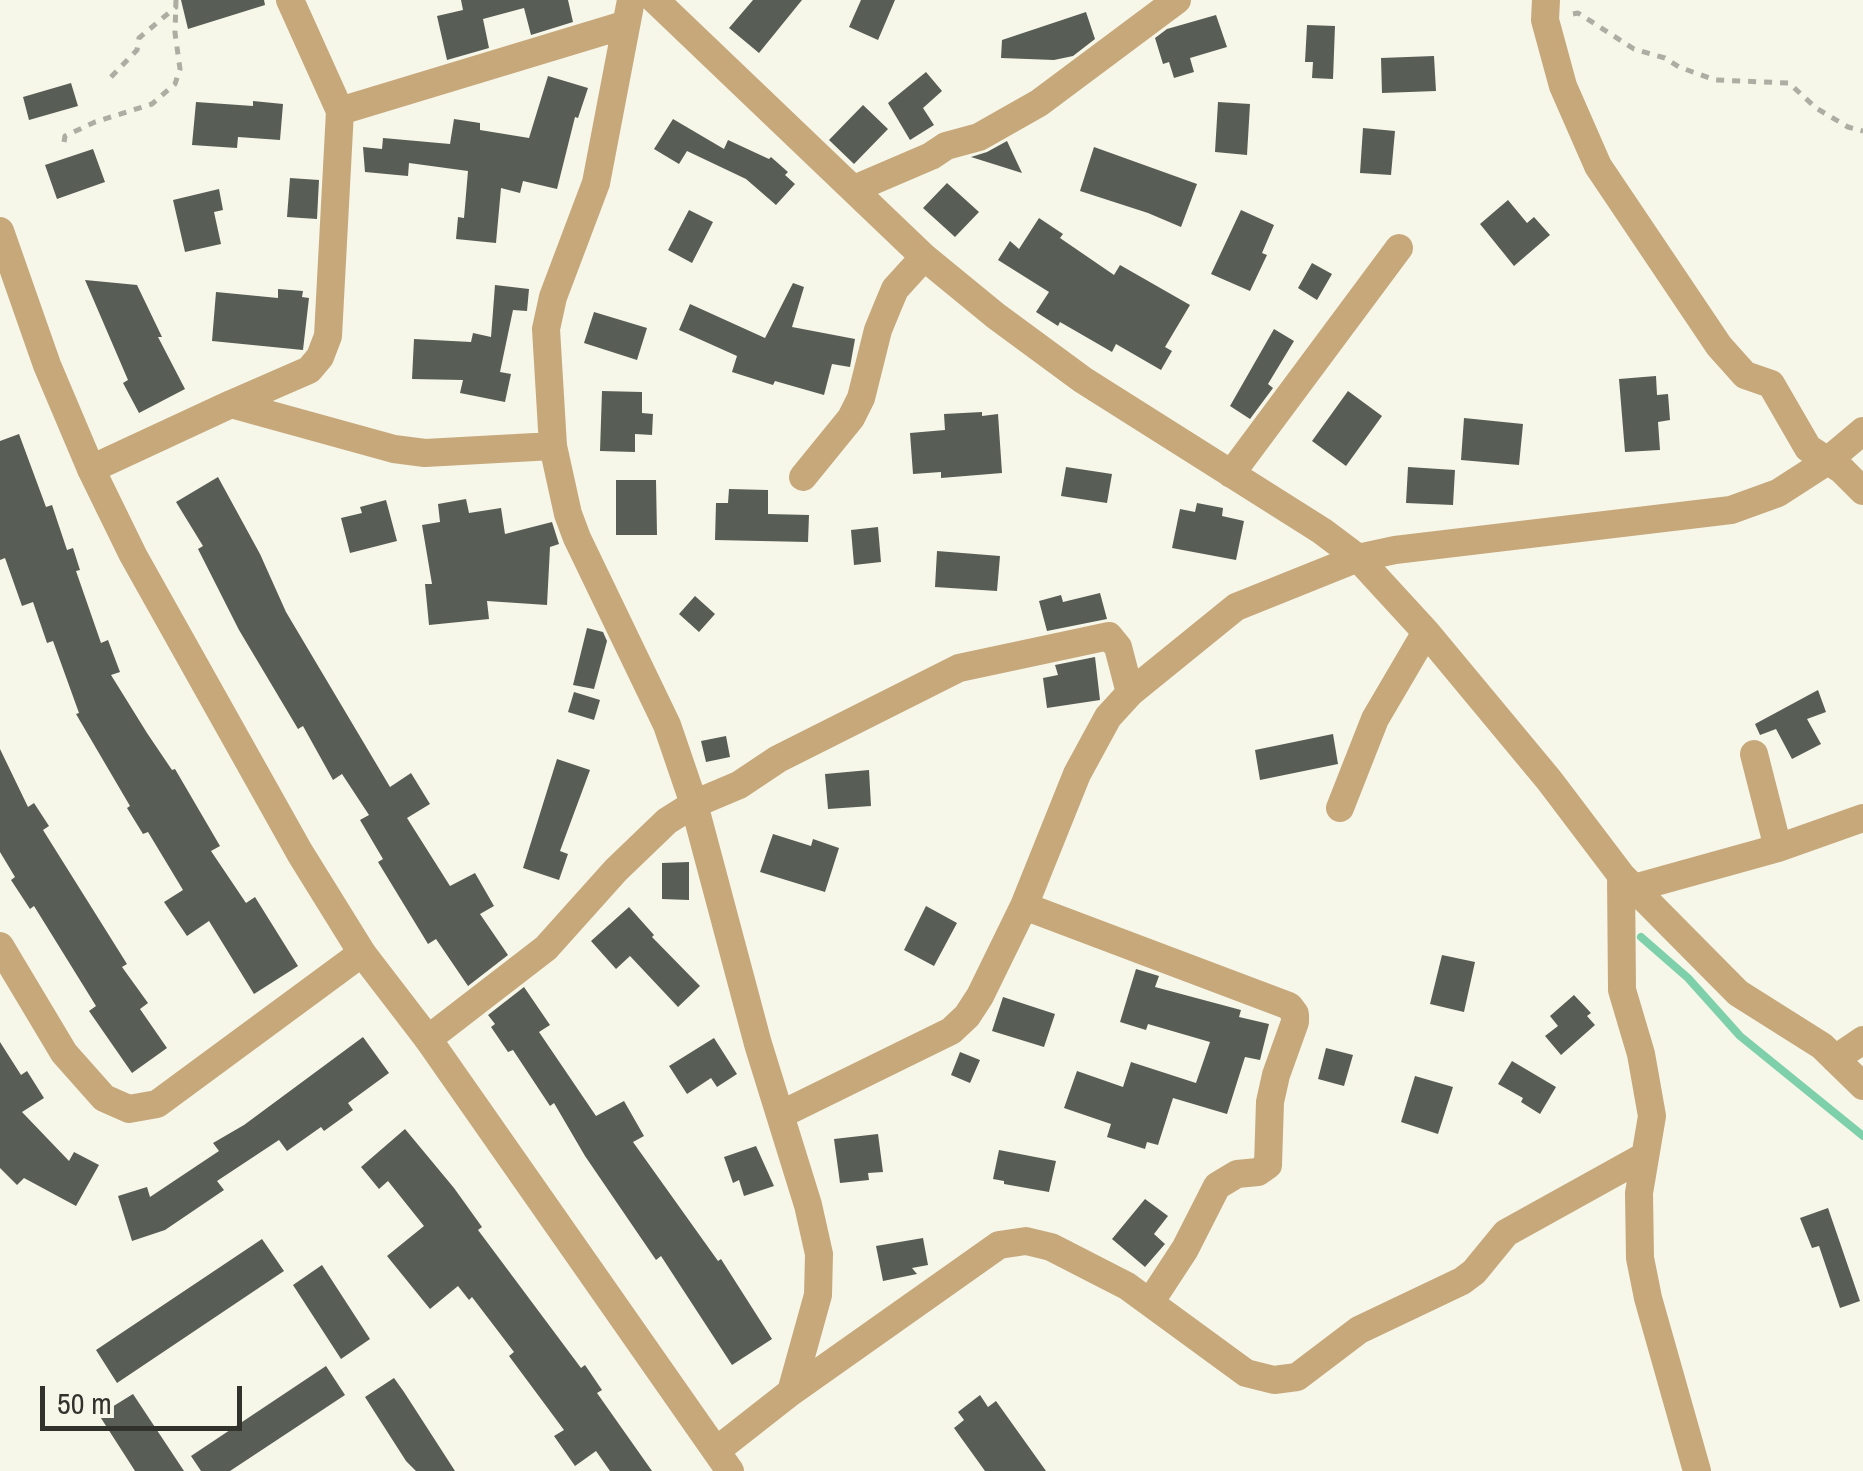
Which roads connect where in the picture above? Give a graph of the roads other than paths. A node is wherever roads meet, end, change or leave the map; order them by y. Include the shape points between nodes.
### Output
1 (290, 0) edge
2 (655, 0) edge
3 (1176, 0) edge
4 (1546, 10) edge
5 (627, 13) edge
6 (340, 112) junction
7 (854, 188) junction
8 (0, 231) edge
9 (1399, 248) dead end
10 (924, 257) junction
11 (231, 404) junction
12 (1863, 431) edge
13 (553, 446) junction
14 (1826, 462) junction
15 (91, 469) junction
16 (1232, 474) junction
17 (803, 477) dead end
18 (1863, 491) edge
19 (1358, 558) junction
20 (1426, 632) junction
21 (1130, 694) junction
22 (1754, 754) dead end
23 (694, 804) junction
24 (1340, 808) dead end
25 (1863, 818) edge
26 (1778, 848) junction
27 (1627, 881) junction
28 (1024, 906) junction
29 (0, 946) edge
30 (362, 953) junction
31 (428, 1039) junction
32 (1863, 1040) edge
33 (1835, 1059) junction
34 (1863, 1086) edge
35 (782, 1114) junction
36 (1643, 1157) junction
37 (1151, 1301) junction
38 (791, 1392) junction
39 (723, 1460) edge
40 (1697, 1471) edge

1 - 6 street
2 - 7 street
3 - 7 street via 1039,103 979,137
4 - 14 street via 1563,86 1598,166 1719,346 1746,375 1771,384 1808,448
5 - 6 street
5 - 13 street via 596,184 546,329
6 - 11 street via 328,336 309,370
7 - 10 street
8 - 15 street
9 - 16 street
10 - 16 street via 1082,380
10 - 17 street via 891,298 851,418
11 - 13 street via 394,449
11 - 15 street
12 - 14 street
13 - 23 street via 577,538 667,725
14 - 18 street
14 - 19 street via 1778,494 1732,510
15 - 30 street via 133,555
16 - 19 street
19 - 20 street
19 - 21 street via 1236,607
20 - 24 street via 1374,719
20 - 27 street
21 - 23 street via 1109,636 959,668
21 - 28 street via 1100,728
22 - 26 street
23 - 31 street via 647,838 546,948
23 - 35 street
25 - 26 street
26 - 27 street
27 - 33 street via 1738,993
27 - 36 street via 1622,990 1652,1116
28 - 35 street via 980,996 952,1031
28 - 37 street via 1289,1006 1295,1014 1270,1102 1268,1166 1218,1186
29 - 30 street via 64,1053 104,1098 129,1109 157,1104
30 - 31 street
31 - 39 street
32 - 33 street
33 - 34 street
35 - 38 street via 819,1254 818,1295
36 - 37 street via 1506,1234 1474,1272 1359,1330 1297,1376 1274,1380 1246,1373
36 - 40 street via 1640,1258
37 - 38 street via 1050,1247 1026,1241 999,1245
38 - 39 street

